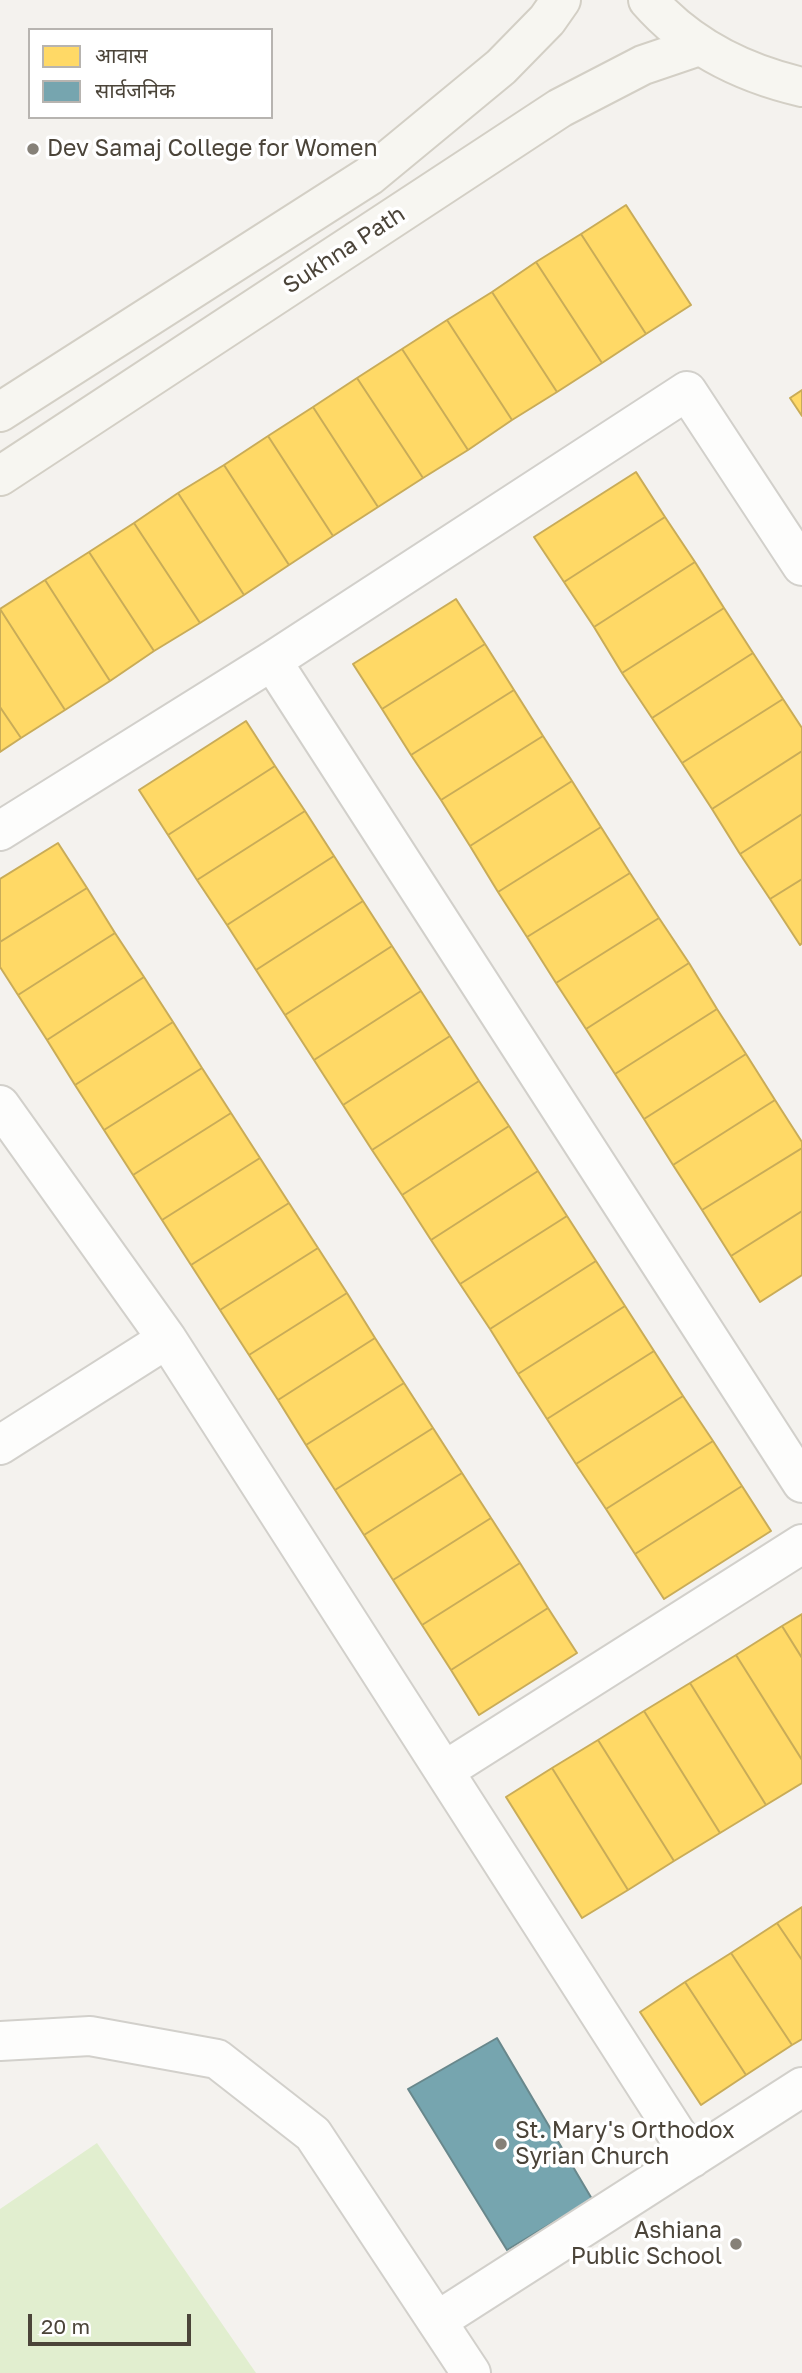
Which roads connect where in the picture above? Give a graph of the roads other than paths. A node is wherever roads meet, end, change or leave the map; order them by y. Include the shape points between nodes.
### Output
1 (561, 0) edge
2 (648, 0) edge
3 (699, 46) junction
4 (802, 87) edge
5 (0, 412) edge
6 (0, 476) edge
7 (802, 566) edge
8 (272, 661) junction
9 (0, 831) edge
10 (0, 1105) edge
11 (167, 1339) junction
12 (0, 1445) edge
13 (802, 1483) edge
14 (802, 1544) edge
15 (444, 1771) junction
16 (0, 2041) edge
17 (802, 2087) edge
18 (692, 2158) junction
19 (437, 2321) junction
20 (471, 2373) edge

1 - 5 main road via 501,67 369,176
2 - 3 main road
3 - 4 main road via 757,74
3 - 6 main road, Sukhna Path via 643,65 560,108
7 - 8 street via 687,391
8 - 9 street
8 - 13 street
10 - 11 street
11 - 12 street
11 - 15 street
14 - 15 street
15 - 18 street
16 - 19 street via 90,2036 217,2059 313,2134
17 - 18 street
18 - 19 street
19 - 20 street

